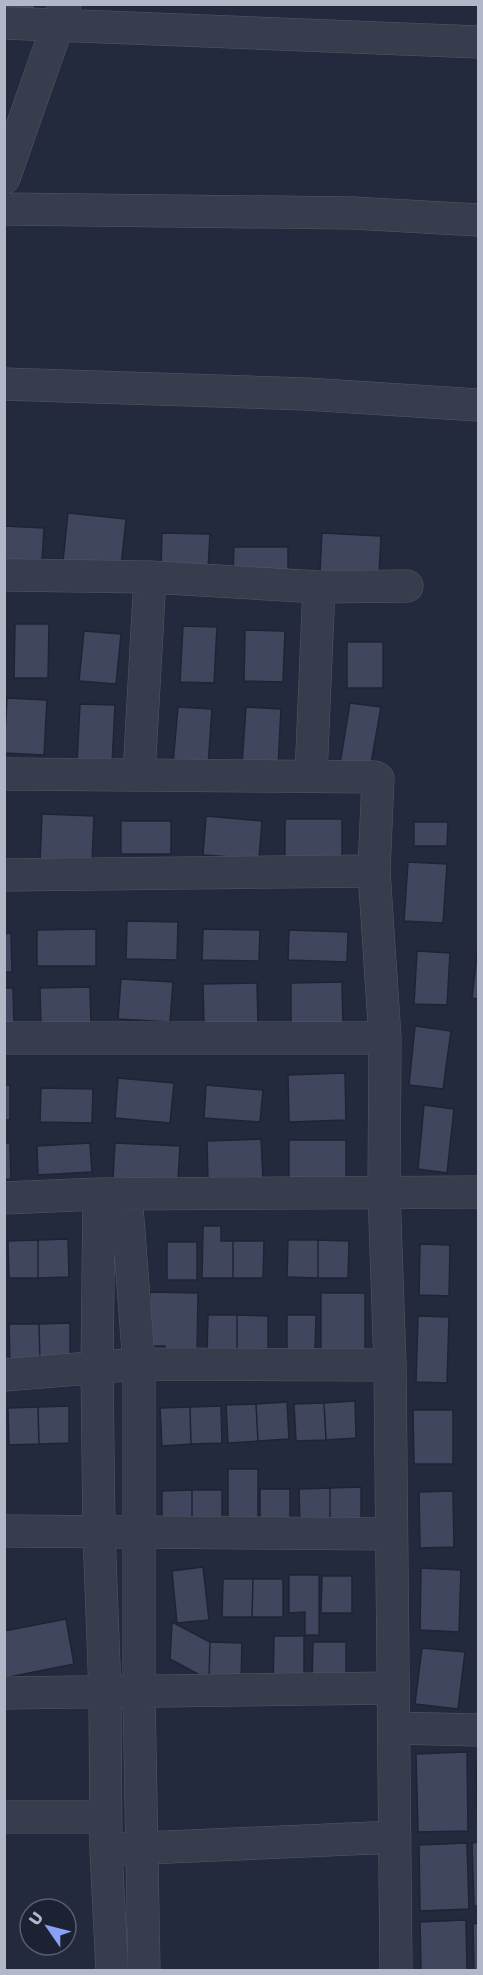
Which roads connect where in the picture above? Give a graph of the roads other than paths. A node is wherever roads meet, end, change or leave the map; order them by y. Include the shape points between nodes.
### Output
1 (60, 16) edge
2 (4, 23) edge
3 (478, 42) edge
4 (4, 178) edge
5 (4, 209) edge
6 (478, 220) edge
7 (4, 384) edge
8 (478, 405) edge
9 (4, 575) edge
10 (150, 577) junction
11 (406, 586) dead end
12 (320, 587) junction
13 (4, 774) edge
14 (139, 775) junction
15 (311, 776) junction
16 (374, 871) junction
17 (4, 875) edge
18 (4, 1038) edge
19 (386, 1038) junction
20 (384, 1191) junction
21 (478, 1192) edge
22 (112, 1194) junction
23 (4, 1198) edge
24 (139, 1364) junction
25 (390, 1365) junction
26 (97, 1368) junction
27 (4, 1375) edge
28 (4, 1531) edge
29 (99, 1532) junction
30 (139, 1534) junction
31 (391, 1534) junction
32 (393, 1688) junction
33 (4, 1693) edge
34 (105, 1693) junction
35 (139, 1693) junction
36 (394, 1728) junction
37 (478, 1730) edge
38 (4, 1817) edge
39 (106, 1817) junction
40 (395, 1837) junction
41 (144, 1848) junction
42 (106, 1850) junction
43 (112, 1971) edge
44 (144, 1971) edge
45 (396, 1971) edge

1 - 2 street
1 - 3 street
1 - 4 street
5 - 6 street via 353,213
7 - 8 street via 306,394
9 - 10 street
10 - 12 street
10 - 14 street
11 - 12 street
12 - 15 street
13 - 14 street
14 - 15 street
15 - 16 street via 378,779
16 - 17 street
16 - 19 street
18 - 19 street
19 - 20 street
20 - 21 street
20 - 22 street
20 - 25 street
22 - 23 street
22 - 24 street
22 - 26 street
24 - 25 street
24 - 26 street
24 - 30 street
25 - 31 street
26 - 27 street
26 - 29 street
28 - 29 street
29 - 30 street
29 - 34 street
30 - 31 street
30 - 35 street
31 - 32 street
32 - 35 street
32 - 36 street
33 - 34 street
34 - 35 street
34 - 39 street
35 - 41 street
36 - 37 street
36 - 40 street
38 - 39 street
39 - 42 street
40 - 41 street
40 - 45 street
41 - 42 street
41 - 44 street
42 - 43 street

